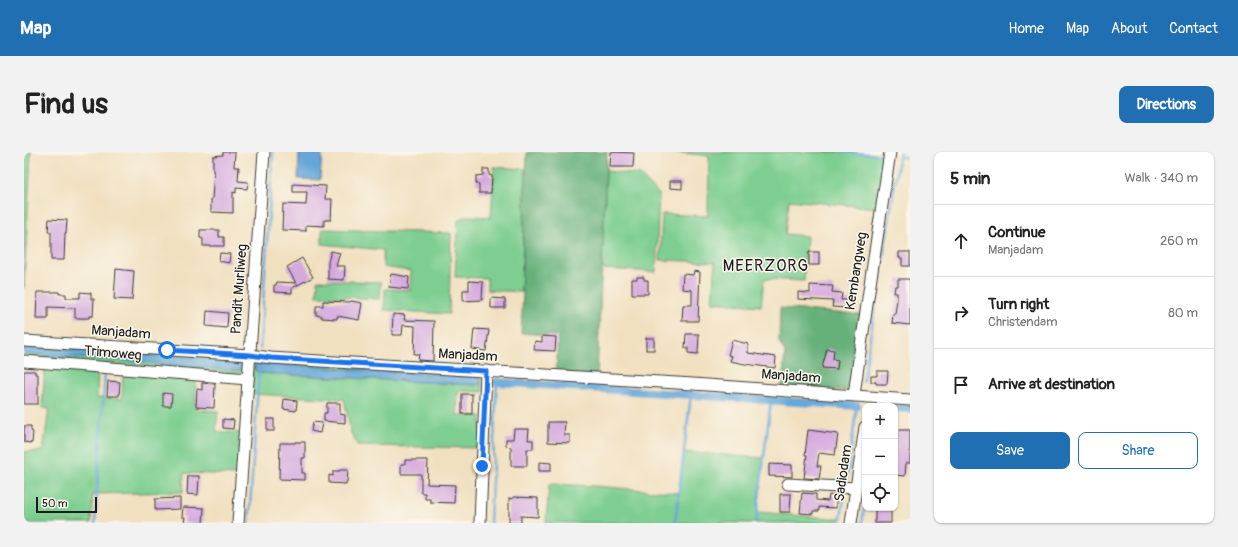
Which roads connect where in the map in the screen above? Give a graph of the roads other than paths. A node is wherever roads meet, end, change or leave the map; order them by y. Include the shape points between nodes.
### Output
1 (264, 152) edge
2 (890, 152) edge
3 (24, 341) edge
4 (249, 357) junction
5 (24, 361) edge
6 (486, 371) junction
7 (248, 377) junction
8 (854, 395) junction
9 (910, 400) edge
10 (869, 402) edge
11 (863, 439) edge
12 (788, 484) dead end
13 (856, 488) junction
14 (238, 523) edge
15 (480, 523) edge
16 (851, 523) edge

1 - 4 street, Pandit Murliweg
2 - 8 street, Kembangweg
3 - 4 street, Manjadam
4 - 6 street, Manjadam
4 - 7 street, Pandit Murliweg
5 - 7 street, Trimoweg
6 - 8 street, Manjadam
6 - 15 street
7 - 14 street, Pandit Murliweg
8 - 10 street, Manjadam
9 - 10 street, Manjadam
11 - 13 street, Sadiodam
12 - 13 street
13 - 16 street, Sadiodam

